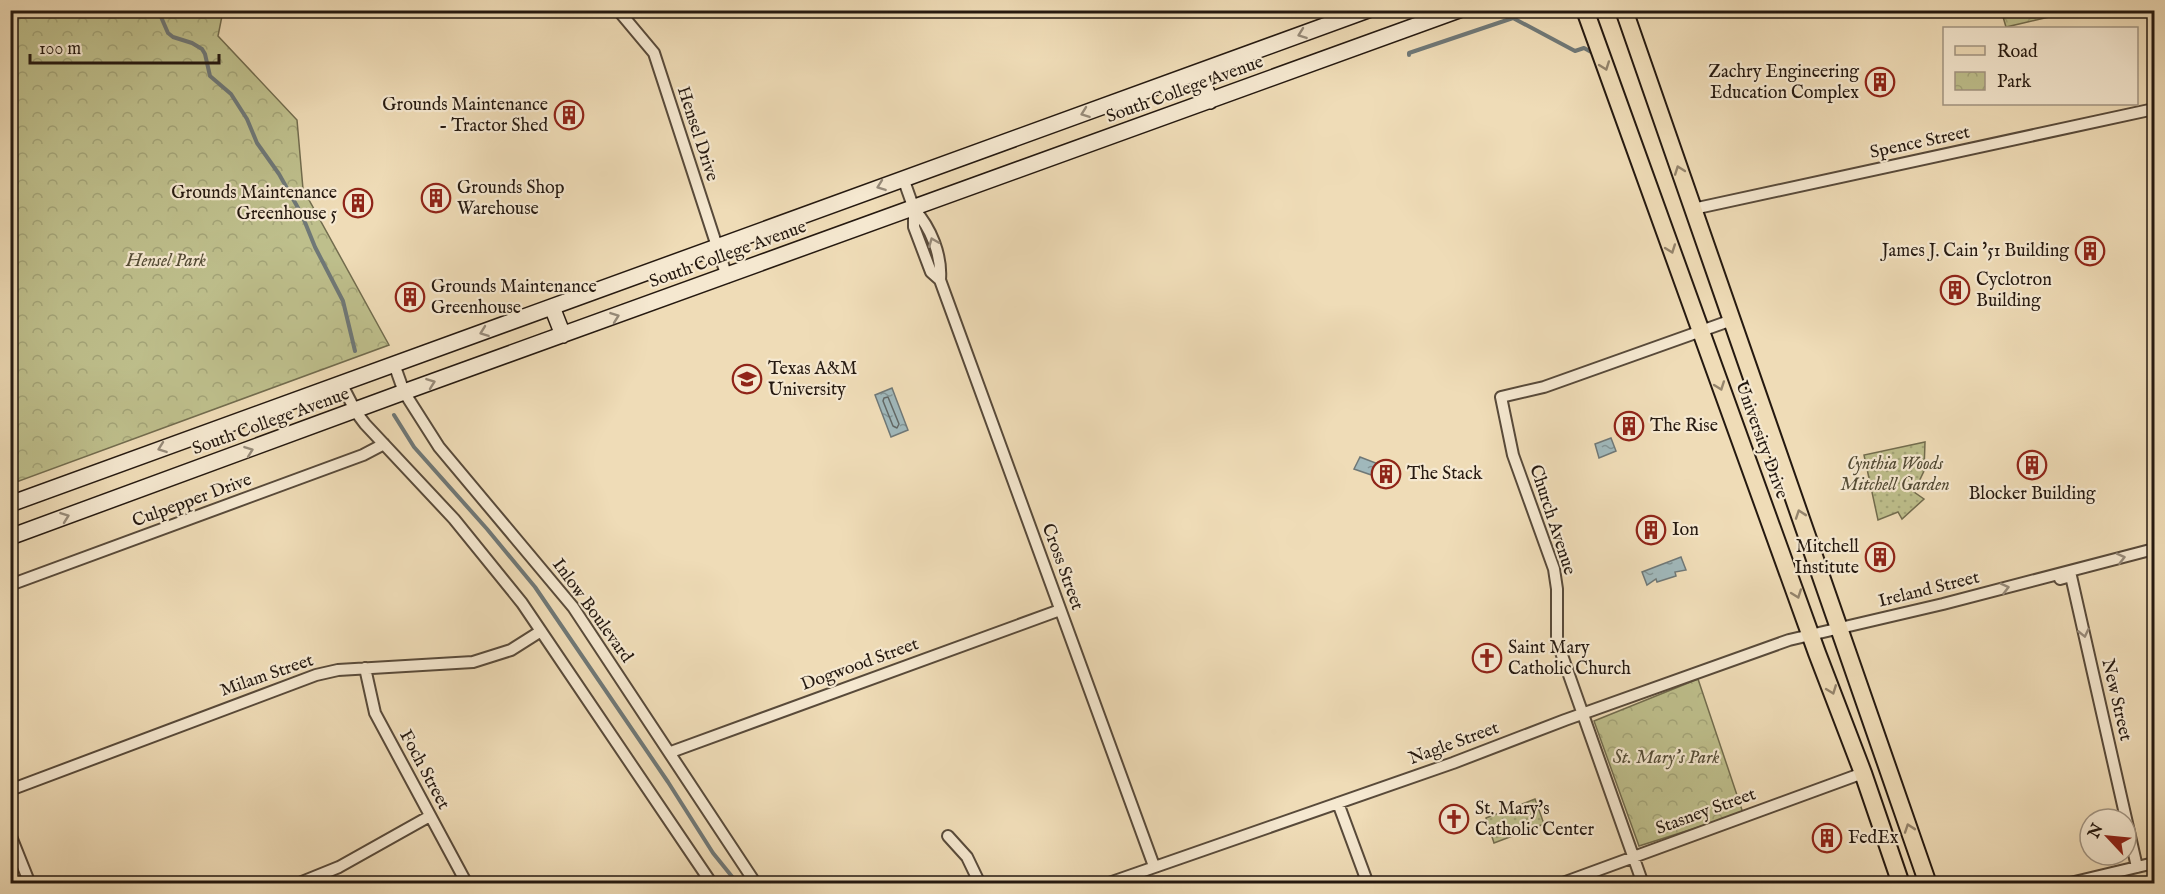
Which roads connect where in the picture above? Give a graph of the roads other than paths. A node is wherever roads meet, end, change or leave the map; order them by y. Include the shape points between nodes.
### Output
1 (618, 10) edge
2 (1368, 10) edge
3 (1459, 10) edge
4 (1585, 10) edge
5 (1624, 10) edge
6 (1199, 72) junction
7 (1210, 101) junction
8 (2154, 109) edge
9 (903, 178) junction
10 (914, 209) junction
11 (1693, 209) junction
12 (716, 247) junction
13 (727, 277) junction
14 (552, 307) junction
15 (1732, 320) junction
16 (1700, 331) junction
17 (563, 335) junction
18 (393, 364) junction
19 (340, 383) junction
20 (404, 392) junction
21 (356, 412) junction
22 (384, 444) junction
23 (10, 504) edge
24 (10, 537) edge
25 (2154, 549) edge
26 (2071, 576) joint
27 (2027, 582) junction
28 (10, 585) edge
29 (1060, 609) junction
30 (1839, 628) junction
31 (542, 631) junction
32 (1811, 635) junction
33 (366, 668) junction
34 (1582, 714) junction
35 (671, 752) junction
36 (1863, 773) junction
37 (10, 790) edge
38 (1338, 803) junction
39 (2123, 807) edge
40 (430, 816) junction
41 (10, 834) edge
42 (948, 836) dead end
43 (1633, 856) junction
44 (2154, 863) edge
45 (1154, 866) junction
46 (2137, 867) edge
47 (2138, 867) edge
48 (30, 884) edge
49 (297, 884) edge
50 (467, 884) edge
51 (712, 884) edge
52 (756, 884) edge
53 (980, 884) edge
54 (1106, 884) edge
55 (1368, 884) edge
56 (1560, 884) edge
57 (1643, 884) edge
58 (1901, 884) edge
59 (1928, 884) edge
60 (2066, 884) edge

1 - 12 street, Hensel Drive via 654,53
2 -> 6 main road, South College Avenue
3 - 7 main road, South College Avenue
4 -> 16 main road, University Drive
11 -> 5 main road, University Drive
6 - 7 main road
6 -> 9 main road, South College Avenue
7 - 10 main road, South College Avenue
8 - 11 street, Spence Street
9 - 10 street, Cross Street
9 -> 12 main road, South College Avenue
10 - 13 main road, South College Avenue
10 - 29 street, Cross Street via 925,221 939,256 940,280
11 - 15 main road, University Drive
12 - 13 street, Hensel Drive
12 - 14 main road, South College Avenue
17 -> 13 main road, South College Avenue
14 - 17 main road
14 -> 18 main road, South College Avenue
15 - 16 street, Church Avenue
30 -> 15 main road, University Drive
16 -> 32 main road, University Drive
16 - 34 street, Church Avenue via 1544,387 1501,398 1513,455 1554,569 1557,641
20 -> 17 main road, South College Avenue
18 - 19 main road, South College Avenue
18 - 20 street, Inlow Boulevard
19 - 21 street
19 -> 23 main road, South College Avenue
20 - 21 main road, South College Avenue
20 - 35 street, Inlow Boulevard via 449,461 573,607
21 - 22 street
24 -> 21 main road, South College Avenue
22 - 28 street, Culpepper Drive
22 - 31 street via 487,559
27 -> 25 street, Ireland Street
26 - 27 street, Ireland Street
26 -> 39 street, New Street
30 -> 27 street, Ireland Street
29 - 35 street, Dogwood Street
29 - 45 street, Cross Street
30 - 32 street, Ireland Street
59 -> 30 main road, University Drive
31 - 33 street, Milam Street via 511,650 473,662
31 - 51 street
32 - 34 street, Nagle Street
32 -> 36 main road, University Drive
33 - 37 street, Milam Street via 316,675
33 - 40 street, Foch Street via 375,713
34 - 38 street, Nagle Street
34 - 43 street, Church Avenue
35 - 52 street, Inlow Boulevard
36 - 43 street, Stasney Street
36 - 58 main road, University Drive
38 - 45 street, Nagle Street
38 - 55 street
40 - 49 street via 339,867
40 - 50 street, Foch Street
41 - 48 street
42 - 53 street via 967,857
43 - 56 street, Stasney Street
43 - 57 street, Church Avenue
44 - 47 street
45 - 54 street, Nagle Street
46 - 60 street

